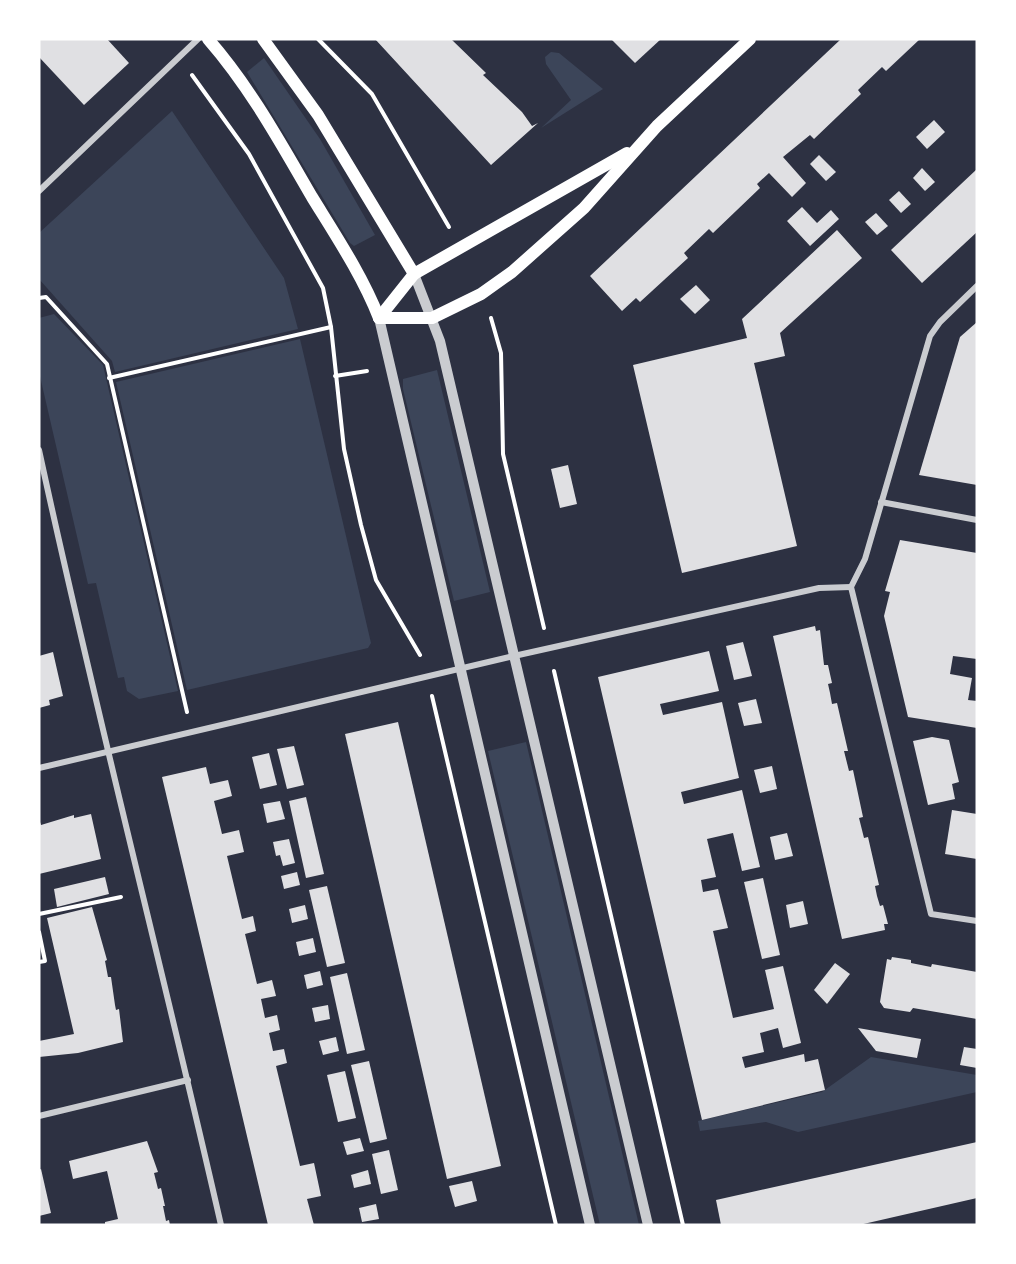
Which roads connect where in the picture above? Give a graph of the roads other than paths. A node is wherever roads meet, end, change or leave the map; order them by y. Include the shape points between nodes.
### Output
1 (198, 39) edge
2 (208, 39) edge
3 (263, 39) edge
4 (750, 39) edge
5 (636, 149) junction
6 (39, 191) edge
7 (414, 274) junction
8 (977, 286) edge
9 (379, 318) junction
10 (432, 318) junction
11 (39, 450) edge
12 (881, 502) junction
13 (977, 520) edge
14 (851, 587) junction
15 (514, 656) junction
16 (462, 671) junction
17 (110, 752) junction
18 (39, 768) edge
19 (977, 921) edge
20 (188, 1080) junction
21 (39, 1116) edge
22 (221, 1225) edge
23 (590, 1225) edge
24 (648, 1225) edge

1 - 6 street
2 - 9 main road via 254,98 357,272
3 - 7 main road via 318,115
4 - 5 main road
5 - 7 main road
5 - 10 main road via 584,208 512,272 481,294
7 - 9 main road
7 - 10 street
8 - 12 street via 930,336
9 - 10 main road
9 - 16 street
10 - 15 street
11 - 17 street
12 - 13 street
12 - 14 street via 865,559
14 - 15 street via 819,588
14 - 19 street via 931,914
15 - 16 street
15 - 24 street
16 - 17 street
16 - 23 street
17 - 18 street
17 - 20 street
20 - 21 street
20 - 22 street

